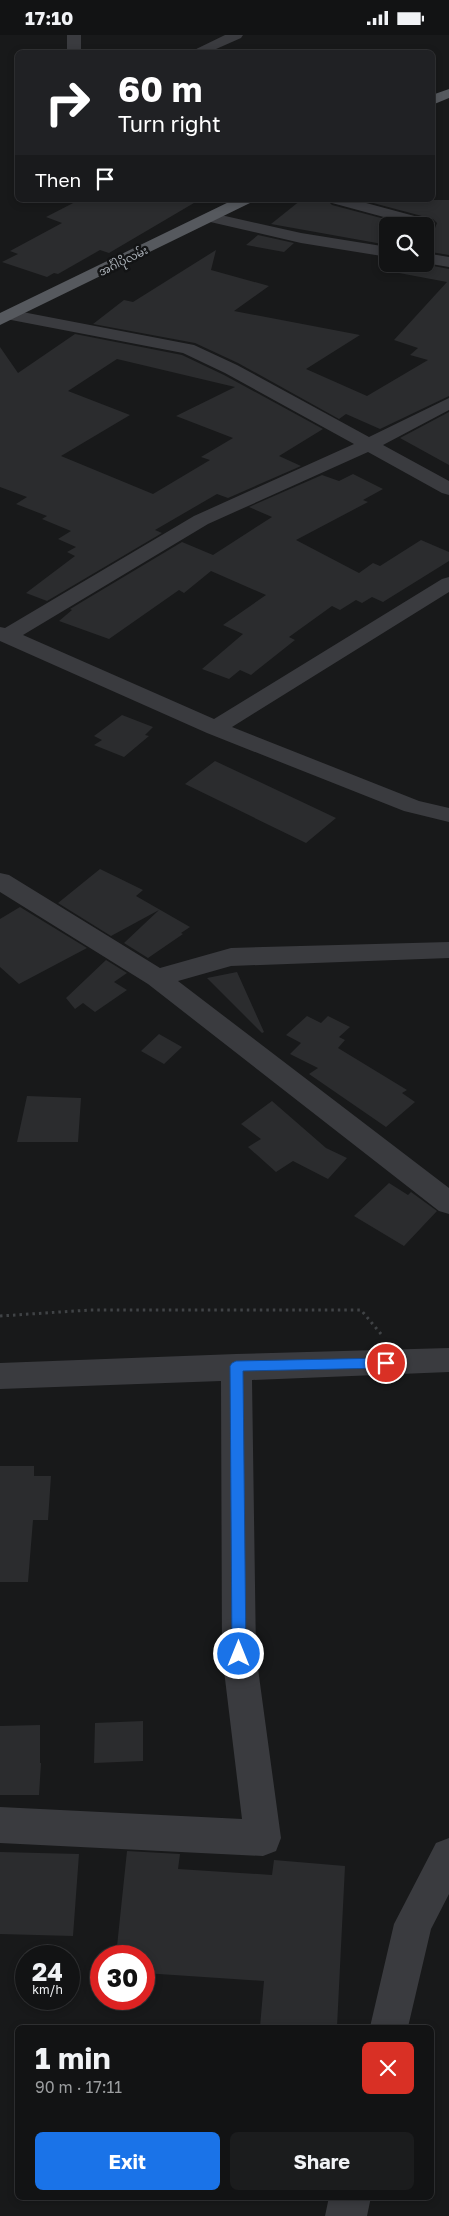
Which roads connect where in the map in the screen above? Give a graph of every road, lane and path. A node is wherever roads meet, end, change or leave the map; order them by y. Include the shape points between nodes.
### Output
1 (74, 35) edge
2 (236, 35) edge
3 (74, 50) edge
4 (201, 50) edge
5 (449, 93) edge
6 (435, 100) edge
7 (241, 202) edge
8 (344, 202) edge
9 (400, 217) edge
10 (212, 218) junction
11 (379, 251) edge
12 (434, 260) edge
13 (449, 262) edge
14 (6, 317) edge
15 (449, 403) edge
16 (368, 445) junction
17 (449, 489) edge
18 (449, 583) edge
19 (4, 634) edge
20 (215, 728) junction
21 (449, 815) edge
22 (0, 881) edge
23 (449, 950) edge
24 (157, 978) junction
25 (449, 1203) edge
26 (0, 1316) edge
27 (449, 1360) edge
28 (404, 1363) junction
29 (236, 1366) junction
30 (0, 1376) edge
31 (0, 1825) edge
32 (449, 1856) edge
33 (389, 2025) edge
34 (349, 2200) edge
35 (346, 2216) edge

1 - 3 street
2 - 4 street
5 - 6 main road
7 - 10 main road, အင်္ဂါပိုလမ်း
8 - 9 street
10 - 11 street via 301,239
10 - 14 main road, အင်္ဂါပိုလမ်း
12 - 13 street
14 - 16 street via 188,349 231,369
15 - 16 street
16 - 17 street
16 - 19 street via 201,520
18 - 20 street
19 - 20 street
20 - 21 street via 412,806
22 - 24 street
23 - 24 street via 231,957
24 - 25 street
26 - 28 path via 90,1310 361,1310
27 - 28 street
28 - 29 street
29 - 30 street
29 - 31 street via 239,1654 263,1838
32 - 33 street via 413,1924
34 - 35 street

